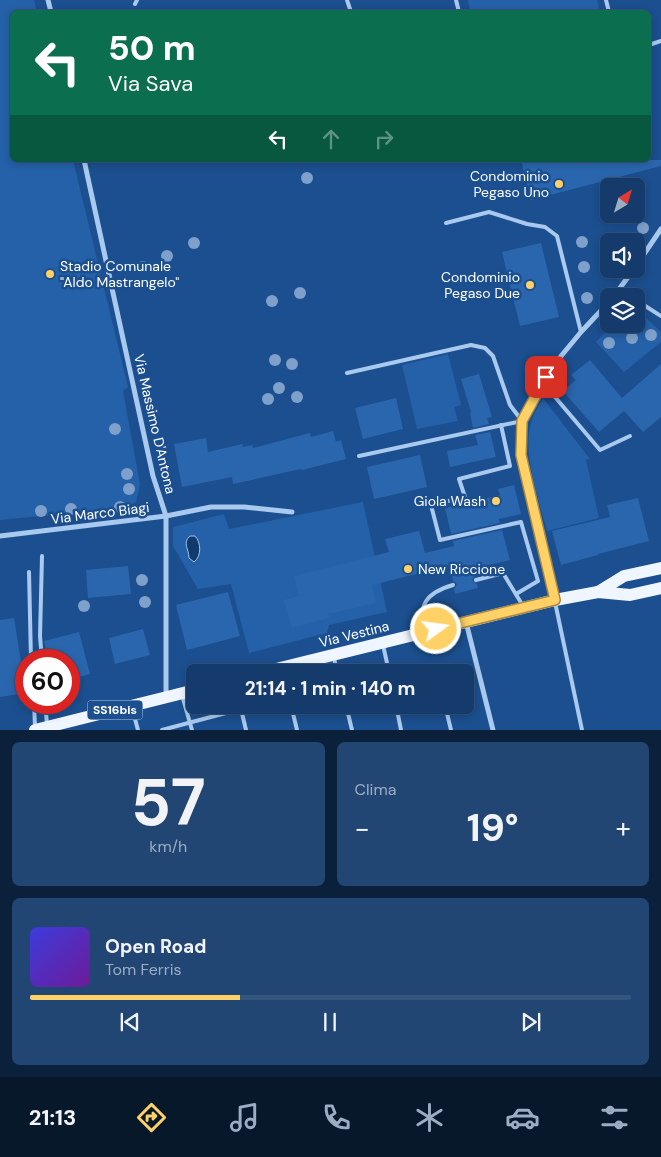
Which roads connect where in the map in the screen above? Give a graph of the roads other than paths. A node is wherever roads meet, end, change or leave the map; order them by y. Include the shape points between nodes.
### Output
1 (84, 162) edge
2 (446, 223) dead end
3 (661, 228) edge
4 (645, 252) edge
5 (645, 306) edge
6 (600, 312) edge
7 (661, 316) edge
8 (581, 332) junction
9 (347, 373) dead end
10 (540, 387) junction
11 (522, 421) junction
12 (501, 425) junction
13 (630, 436) dead end
14 (359, 456) dead end
15 (292, 512) dead end
16 (166, 516) junction
17 (0, 536) edge
18 (42, 556) dead end
19 (661, 568) edge
20 (29, 572) dead end
21 (476, 580) dead end
22 (453, 585) dead end
23 (661, 588) edge
24 (598, 592) junction
25 (516, 594) junction
26 (555, 600) junction
27 (524, 608) junction
28 (466, 622) junction
29 (418, 634) junction
30 (383, 642) junction
31 (31, 649) edge
32 (41, 649) edge
33 (333, 655) junction
34 (303, 664) edge
35 (336, 664) edge
36 (387, 664) edge
37 (186, 692) edge
38 (182, 693) junction
39 (166, 697) junction
40 (132, 706) junction
41 (39, 714) edge
42 (45, 714) edge
43 (217, 714) edge
44 (242, 714) edge
45 (293, 714) edge
46 (348, 714) edge
47 (398, 714) edge
48 (447, 714) edge
49 (190, 722) junction
50 (44, 728) edge
51 (138, 730) edge
52 (162, 730) edge
53 (192, 730) edge
54 (246, 730) edge
55 (297, 730) edge
56 (352, 730) edge
57 (401, 730) edge
58 (451, 730) edge
59 (493, 730) edge
60 (582, 730) edge

1 - 16 street, Via Massimo D'Antona via 153,476
2 - 8 lane via 489,212 545,227 557,236
3 - 4 street
5 - 7 lane
6 - 8 street
8 - 10 street
9 - 11 lane via 471,345 485,348 493,356 510,405
10 - 11 street
10 - 13 lane via 555,397 600,450
11 - 12 lane
11 - 26 street via 521,455
12 - 14 lane
12 - 25 lane via 510,466 460,479 465,497 431,505 440,540 521,522 538,581
15 - 16 street, Via Marco Biagi via 233,506
16 - 17 street, Via Marco Biagi
16 - 39 street, Via Massimo D'Antona
18 - 32 lane
19 - 24 main road, Via Vestina via 624,576
20 - 31 lane
21 - 25 lane via 504,573
22 - 29 lane via 427,598 420,614
23 - 24 main road, Via Vestina via 630,595
24 - 26 main road, Via Vestina
25 - 27 lane
26 - 27 main road, Via Vestina
26 - 60 lane
27 - 28 main road, Via Vestina
28 - 29 main road, Via Vestina
28 - 59 street
29 - 30 main road, Via Vestina
30 - 33 main road, Via Vestina
30 - 36 lane
33 - 34 main road, Via Vestina
33 - 35 lane
37 - 38 main road, SS16bis
38 - 39 main road, SS16bis
38 - 49 lane
39 - 40 main road, SS16bis
40 - 50 main road, SS16bis
40 - 51 lane
41 - 50 lane
42 - 50 lane
43 - 49 lane
44 - 54 lane
45 - 55 lane
46 - 56 lane
47 - 57 lane
48 - 58 lane
49 - 52 lane
49 - 53 lane

